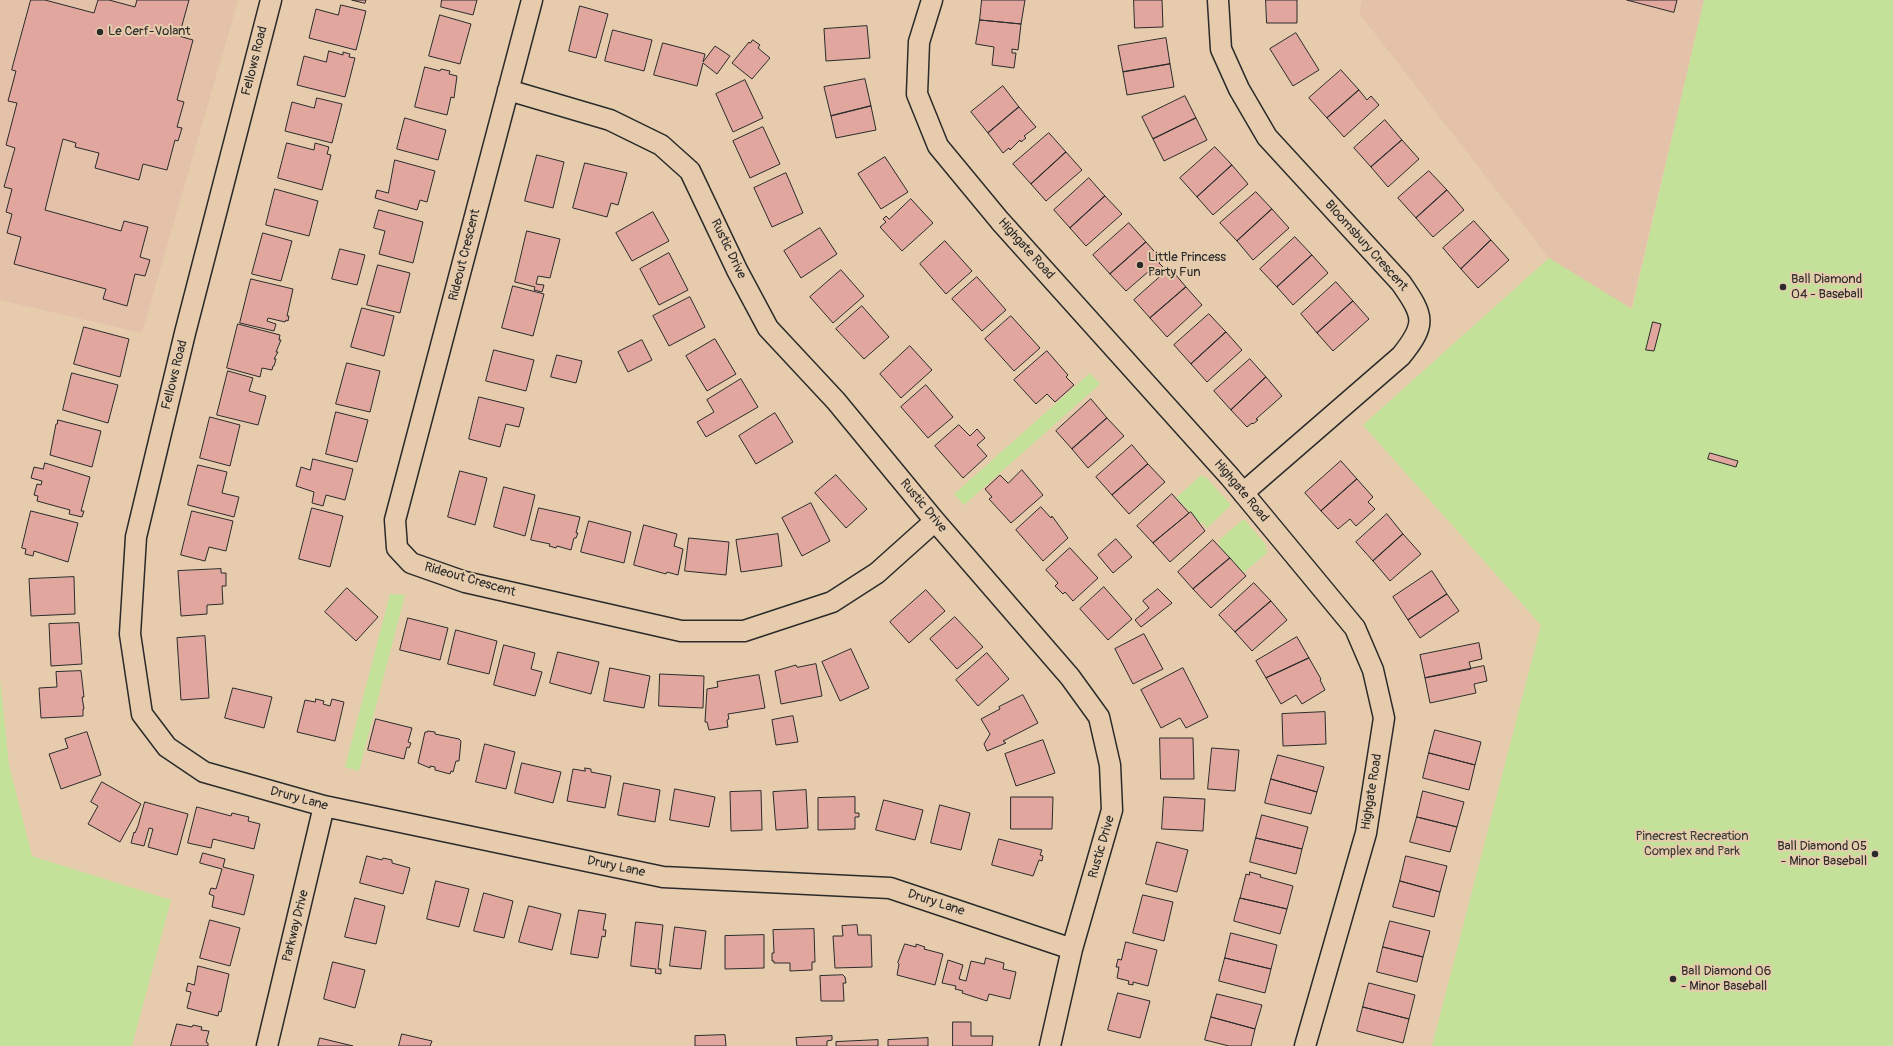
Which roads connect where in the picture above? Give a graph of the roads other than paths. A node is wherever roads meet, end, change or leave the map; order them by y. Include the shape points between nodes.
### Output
1 (271, 0) edge
2 (532, 0) edge
3 (932, 0) edge
4 (1218, 0) edge
5 (508, 90) junction
6 (1243, 493) junction
7 (934, 521) junction
8 (167, 747) joint
9 (324, 806) junction
10 (1072, 949) junction
11 (267, 1046) edge
12 (1050, 1046) edge
13 (1305, 1046) edge

1 - 8 street, Fellows Road via 183,341 136,537 130,634 138,692 142,714
2 - 5 street, Rideout Crescent
3 - 6 street, Highgate Road via 919,42 917,94 938,146 1000,221
4 - 6 street, Bloomsbury Crescent via 1221,48 1239,89 1267,137 1401,284 1414,302 1421,321 1414,340 1401,356
5 - 7 street, Rustic Drive via 610,120 661,145 690,171 768,328 836,401
5 - 7 street, Rideout Crescent via 395,520 397,548 411,563 465,582 681,631 744,631 832,602 877,572
6 - 13 street, Highgate Road via 1355,628 1373,670 1384,718 1366,833
7 - 10 street, Rustic Drive via 1070,677 1099,717 1110,765 1112,810
8 - 9 street, Drury Lane via 204,772
9 - 10 street, Drury Lane via 663,877 890,888
9 - 11 street, Parkway Drive
10 - 12 street, Rustic Drive

